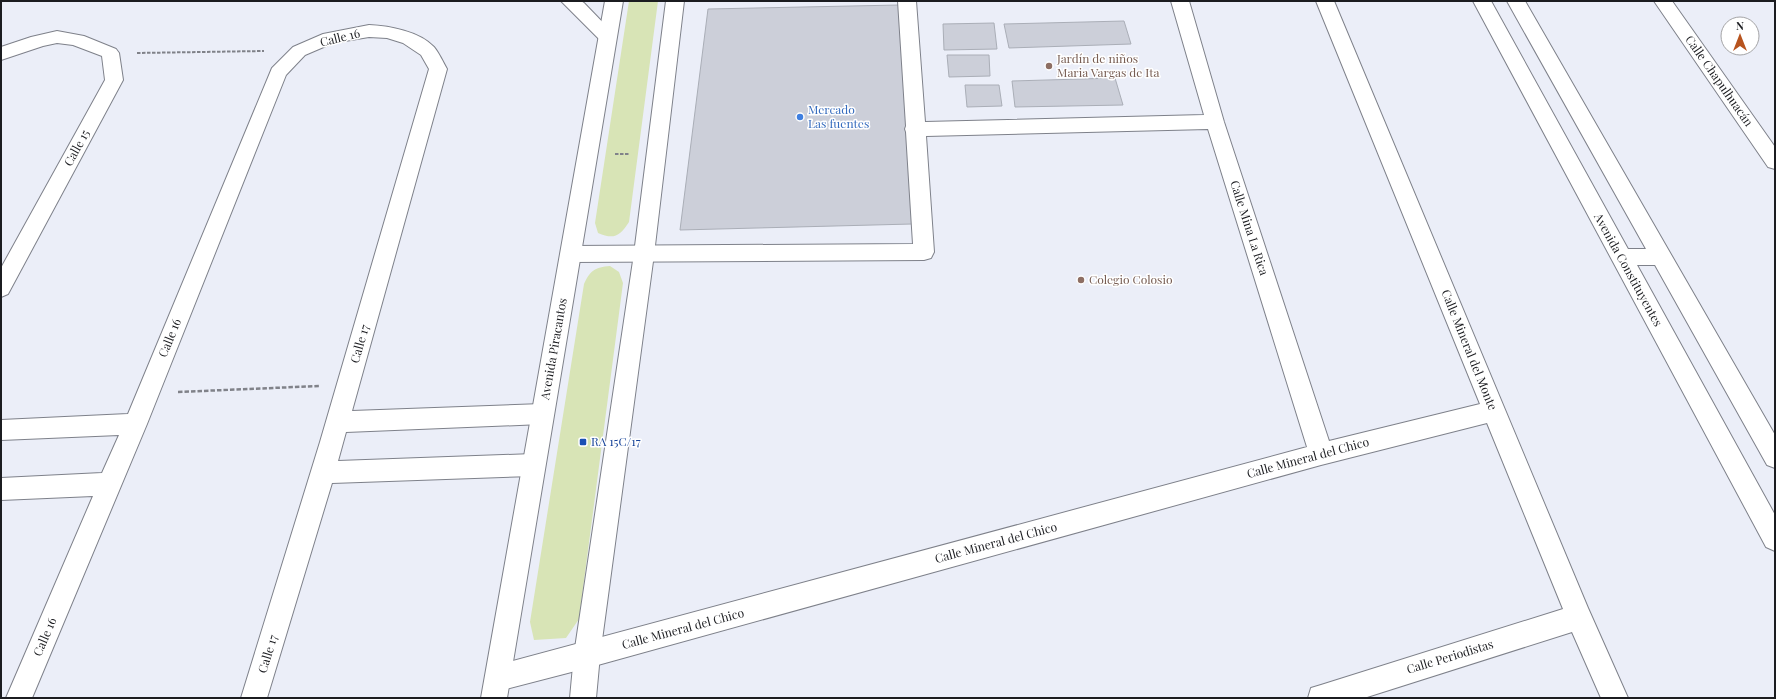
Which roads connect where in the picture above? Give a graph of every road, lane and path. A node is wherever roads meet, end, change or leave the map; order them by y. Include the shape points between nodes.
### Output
1 (570, 1) edge
2 (614, 1) edge
3 (675, 1) edge
4 (906, 1) edge
5 (1180, 1) edge
6 (1325, 1) edge
7 (1482, 1) edge
8 (1516, 1) edge
9 (1663, 1) edge
10 (369, 31) joint
11 (607, 38) junction
12 (299, 51) junction
13 (110, 53) junction
14 (1, 54) edge
15 (1215, 122) junction
16 (914, 129) junction
17 (657, 154) junction
18 (588, 155) junction
19 (1775, 162) edge
20 (571, 254) junction
21 (644, 254) junction
22 (1620, 257) junction
23 (1661, 257) junction
24 (1, 288) edge
25 (349, 385) junction
26 (148, 393) junction
27 (1494, 411) junction
28 (542, 414) junction
29 (338, 422) junction
30 (135, 424) junction
31 (1, 430) edge
32 (1322, 454) junction
33 (1775, 457) edge
34 (533, 465) junction
35 (324, 472) junction
36 (109, 484) junction
37 (1, 489) edge
38 (1775, 539) edge
39 (1579, 617) junction
40 (587, 655) junction
41 (496, 688) edge
42 (19, 698) edge
43 (254, 698) edge
44 (583, 698) edge
45 (1321, 698) edge
46 (1616, 698) edge

1 - 11 street
2 - 11 street, Avenida Piracantos
3 - 17 street
4 - 16 street
5 - 15 street, Calle Mina La Rica
6 - 27 street, Calle Mineral del Monte
7 - 22 street, Avenida Constituyentes
8 - 23 street
9 - 19 street, Calle Chapulhuacán
10 - 12 street, Calle 16 via 329,38
10 - 25 street, Calle 17 via 388,32 409,39 427,51 438,69
11 - 18 street, Avenida Piracantos
12 - 13 path
12 - 26 street, Calle 16 via 278,72
13 - 14 street via 87,43 57,38 20,46
13 - 24 street, Calle 15 via 114,80
15 - 16 street
15 - 32 street, Calle Mina La Rica
16 - 21 street via 924,252
17 - 18 path
17 - 21 street
18 - 20 street, Avenida Piracantos
20 - 21 street
20 - 28 street, Avenida Piracantos
21 - 40 street
22 - 23 street
22 - 38 street, Avenida Constituyentes
23 - 33 street
25 - 26 path
25 - 29 street, Calle 17
26 - 30 street, Calle 16
27 - 32 street, Calle Mineral del Chico
27 - 39 street, Calle Mineral del Monte
28 - 29 street
28 - 34 street, Avenida Piracantos
29 - 35 street, Calle 17
30 - 31 street
30 - 36 street, Calle 16
32 - 40 street, Calle Mineral del Chico
34 - 35 street
34 - 41 street, Avenida Piracantos
35 - 43 street, Calle 17
36 - 37 street
36 - 42 street, Calle 16
39 - 45 street, Calle Periodistas
39 - 46 street, Calle Mineral del Monte
40 - 41 street, Calle Mineral del Chico
40 - 44 street

